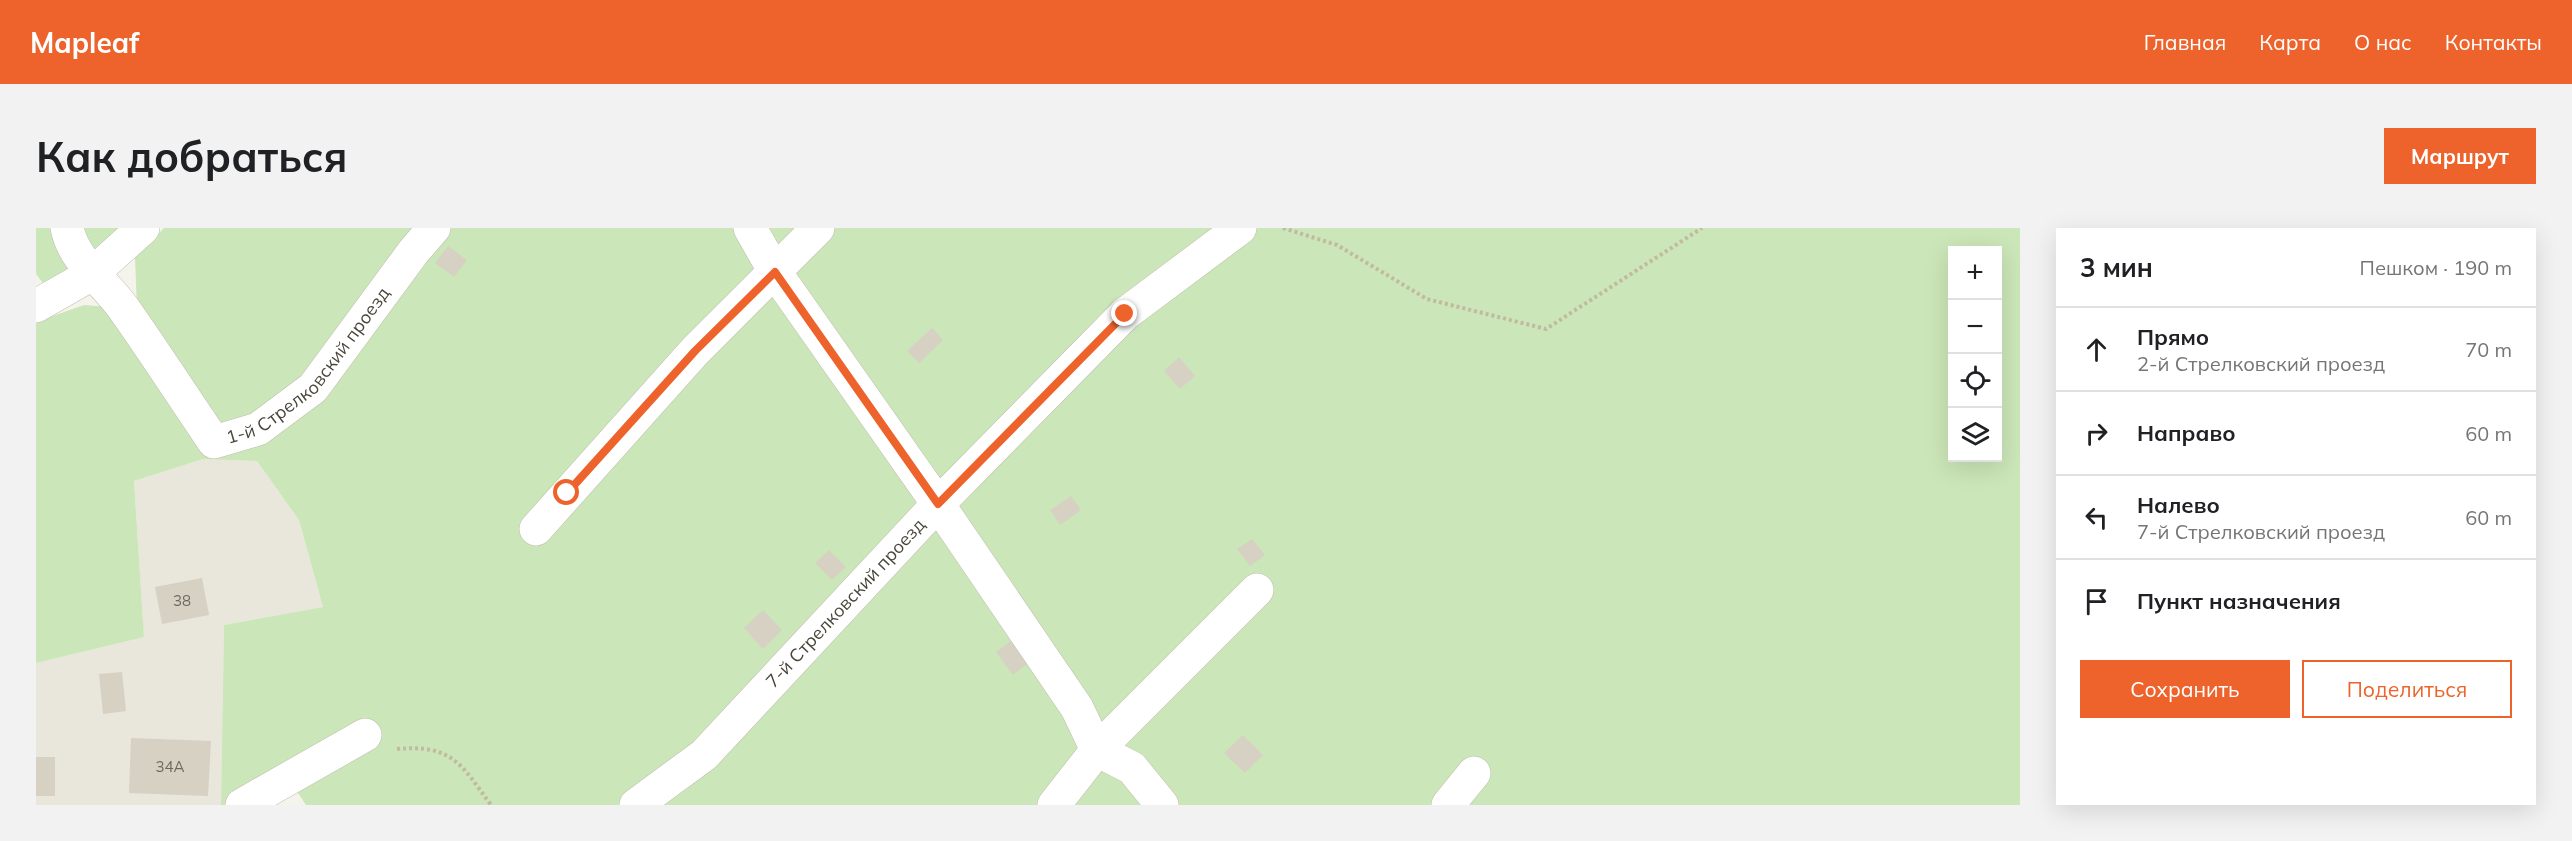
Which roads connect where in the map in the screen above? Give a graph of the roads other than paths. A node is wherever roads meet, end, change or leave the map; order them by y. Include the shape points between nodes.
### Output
1 (67, 228) edge
2 (143, 228) edge
3 (434, 228) edge
4 (750, 228) edge
5 (818, 228) edge
6 (1240, 228) edge
7 (775, 272) junction
8 (92, 274) junction
9 (36, 306) edge
10 (938, 504) junction
11 (536, 529) dead end
12 (1257, 590) dead end
13 (365, 735) dead end
14 (1097, 750) junction
15 (1474, 774) dead end
16 (242, 805) edge
17 (636, 805) edge
18 (1054, 805) edge
19 (1162, 805) edge
20 (1448, 805) edge

1 - 8 street via 70,242
2 - 8 street
3 - 8 street, 1-й Стрелковский проезд via 313,388 258,429 214,442 122,306
4 - 7 street
5 - 7 street
6 - 10 street, 7-й Стрелковский проезд via 1125,314
7 - 10 street
7 - 11 street via 695,351
8 - 9 street
10 - 14 street via 1077,708
10 - 17 street, 7-й Стрелковский проезд via 704,755
12 - 14 street
13 - 16 street
14 - 18 street
14 - 19 street via 1132,768
15 - 20 street

